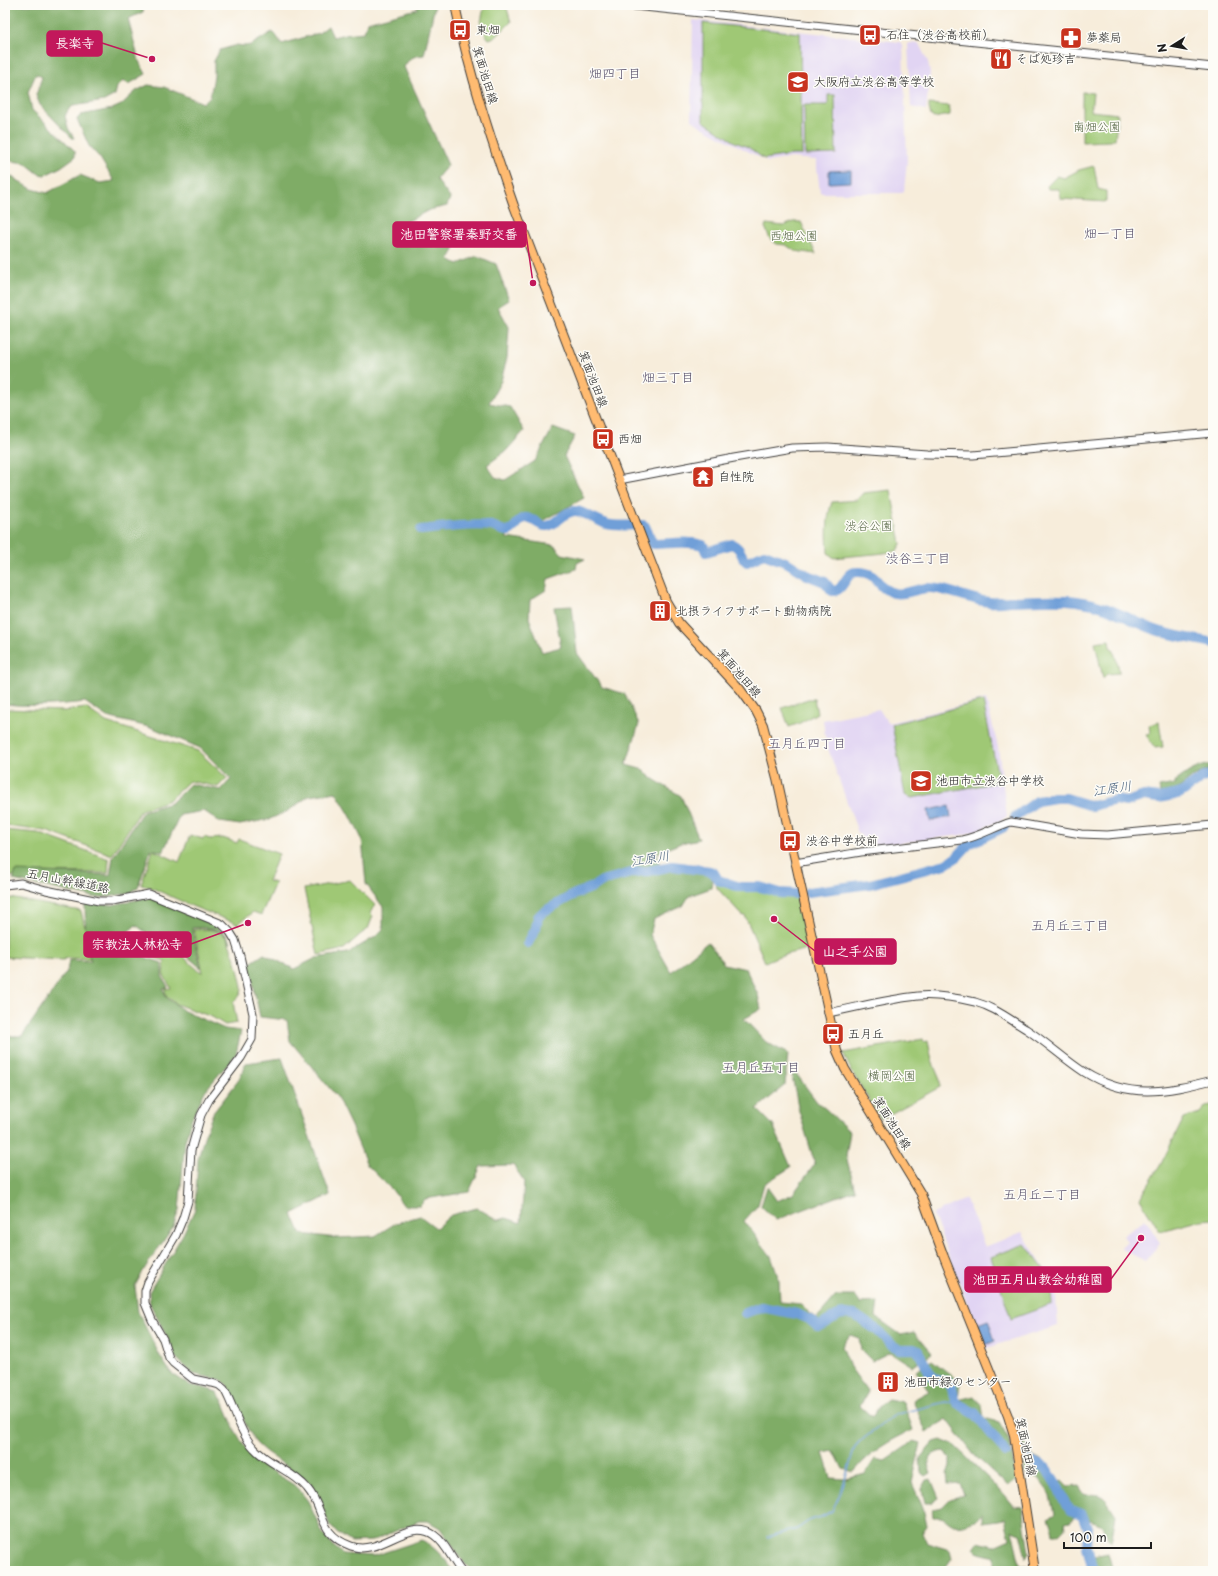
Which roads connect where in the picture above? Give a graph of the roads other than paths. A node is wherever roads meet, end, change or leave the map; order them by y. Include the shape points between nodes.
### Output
1 (455, 5) edge
2 (625, 5) edge
3 (1213, 67) edge
4 (1213, 433) edge
5 (619, 480) junction
6 (1213, 825) edge
7 (795, 863) junction
8 (5, 885) edge
9 (828, 1012) junction
10 (1213, 1080) edge
11 (461, 1571) edge
12 (1035, 1571) edge

1 - 5 main road, 箕面池田線 via 463,46 501,170
2 - 3 street
4 - 5 street via 973,455 828,447 783,449
5 - 7 main road, 箕面池田線 via 673,614 740,689 763,725
6 - 7 street via 1107,835 1081,834 1011,822 962,840
7 - 9 main road, 箕面池田線
8 - 11 street, 五月山幹線道路 via 21,883 100,901 149,894 222,924 230,932 240,956 253,1014 252,1039 242,1058 209,1100 201,1115 190,1156 188,1201 183,1218 176,1235 148,1282 145,1303 163,1339 169,1358 193,1378 212,1382 224,1390 247,1439 264,1457 302,1482 314,1498 331,1534 350,1546 364,1548 374,1547 413,1531 426,1531 440,1540
9 - 10 street via 919,996 976,1002 1001,1012 1084,1072 1115,1086 1143,1092 1163,1091
9 - 12 main road, 箕面池田線 via 837,1051 845,1069 921,1194 1008,1416 1014,1434

